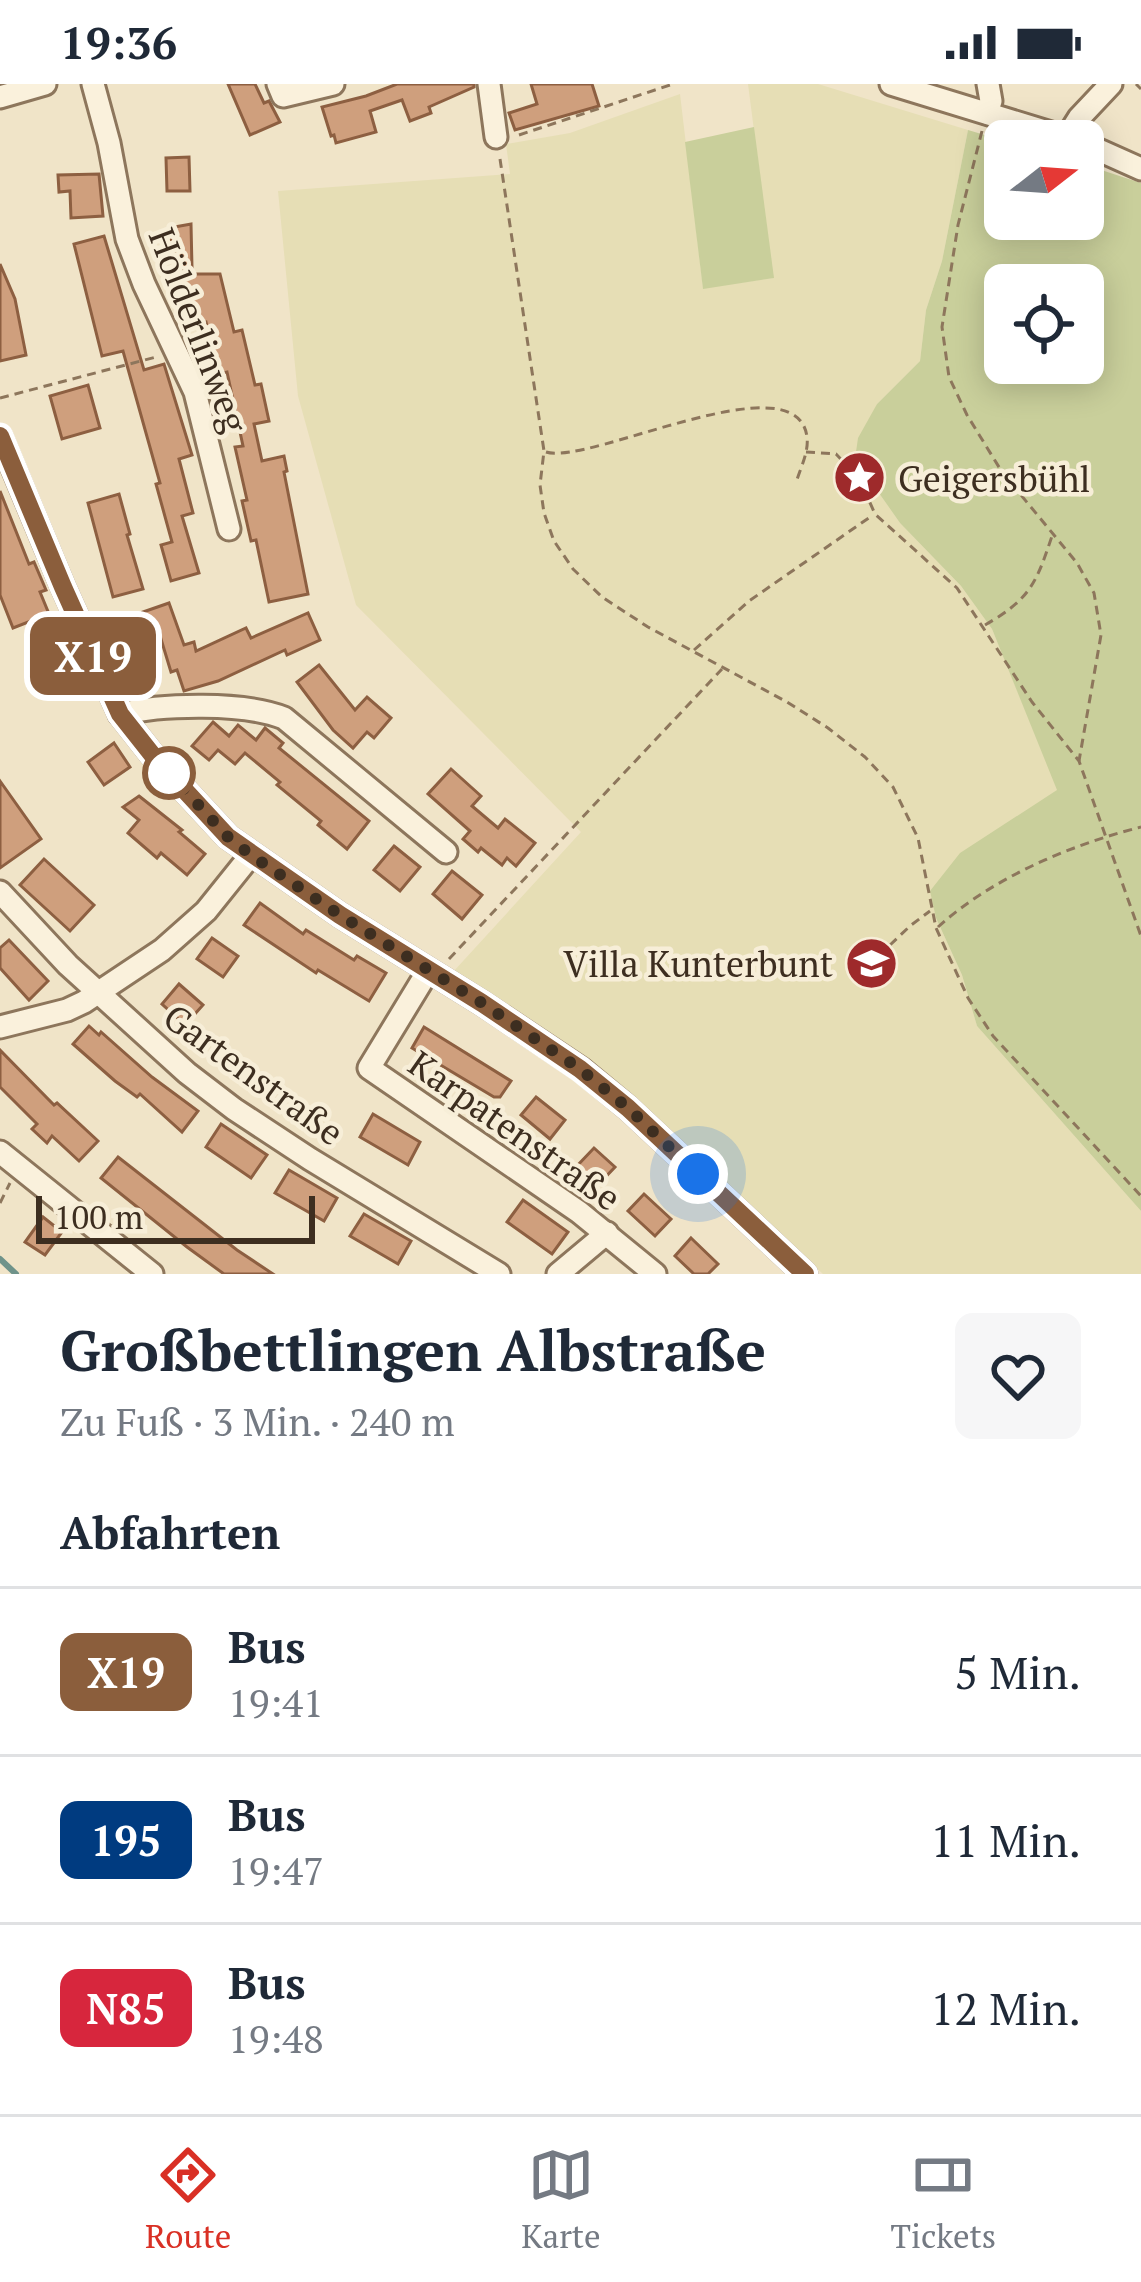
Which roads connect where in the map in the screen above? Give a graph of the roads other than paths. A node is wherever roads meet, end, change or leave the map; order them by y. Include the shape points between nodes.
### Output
1 (45, 84) edge
2 (93, 84) edge
3 (278, 84) edge
4 (333, 84) edge
5 (489, 84) edge
6 (891, 84) edge
7 (988, 84) edge
8 (1111, 84) edge
9 (0, 97) edge
10 (987, 113) junction
11 (1010, 120) edge
12 (1079, 120) edge
13 (496, 137) road end
14 (1104, 152) edge
15 (1141, 169) edge
16 (0, 436) edge
17 (230, 529) dead end
18 (120, 714) junction
19 (446, 852) dead end
20 (251, 855) junction
21 (0, 892) edge
22 (432, 973) junction
23 (98, 994) junction
24 (0, 1027) edge
25 (0, 1153) edge
26 (607, 1233) junction
27 (152, 1274) edge
28 (499, 1274) edge
29 (558, 1274) edge
30 (656, 1274) edge
31 (806, 1274) edge

1 - 9 street
2 - 17 street, Hölderlinweg via 127,239 187,372
3 - 4 street via 283,96
5 - 13 street
6 - 10 street
7 - 10 street
8 - 12 street
10 - 11 street
14 - 15 street
16 - 18 street
18 - 19 street via 248,709 284,718
18 - 20 street
20 - 22 street
20 - 23 street via 186,930
21 - 23 street, Gartenstraße
22 - 26 street, Karpatenstraße via 369,1068
22 - 31 street via 580,1069
23 - 24 street
23 - 28 street, Gartenstraße via 234,1109
25 - 27 street
26 - 29 street
26 - 30 street, Karpatenstraße

